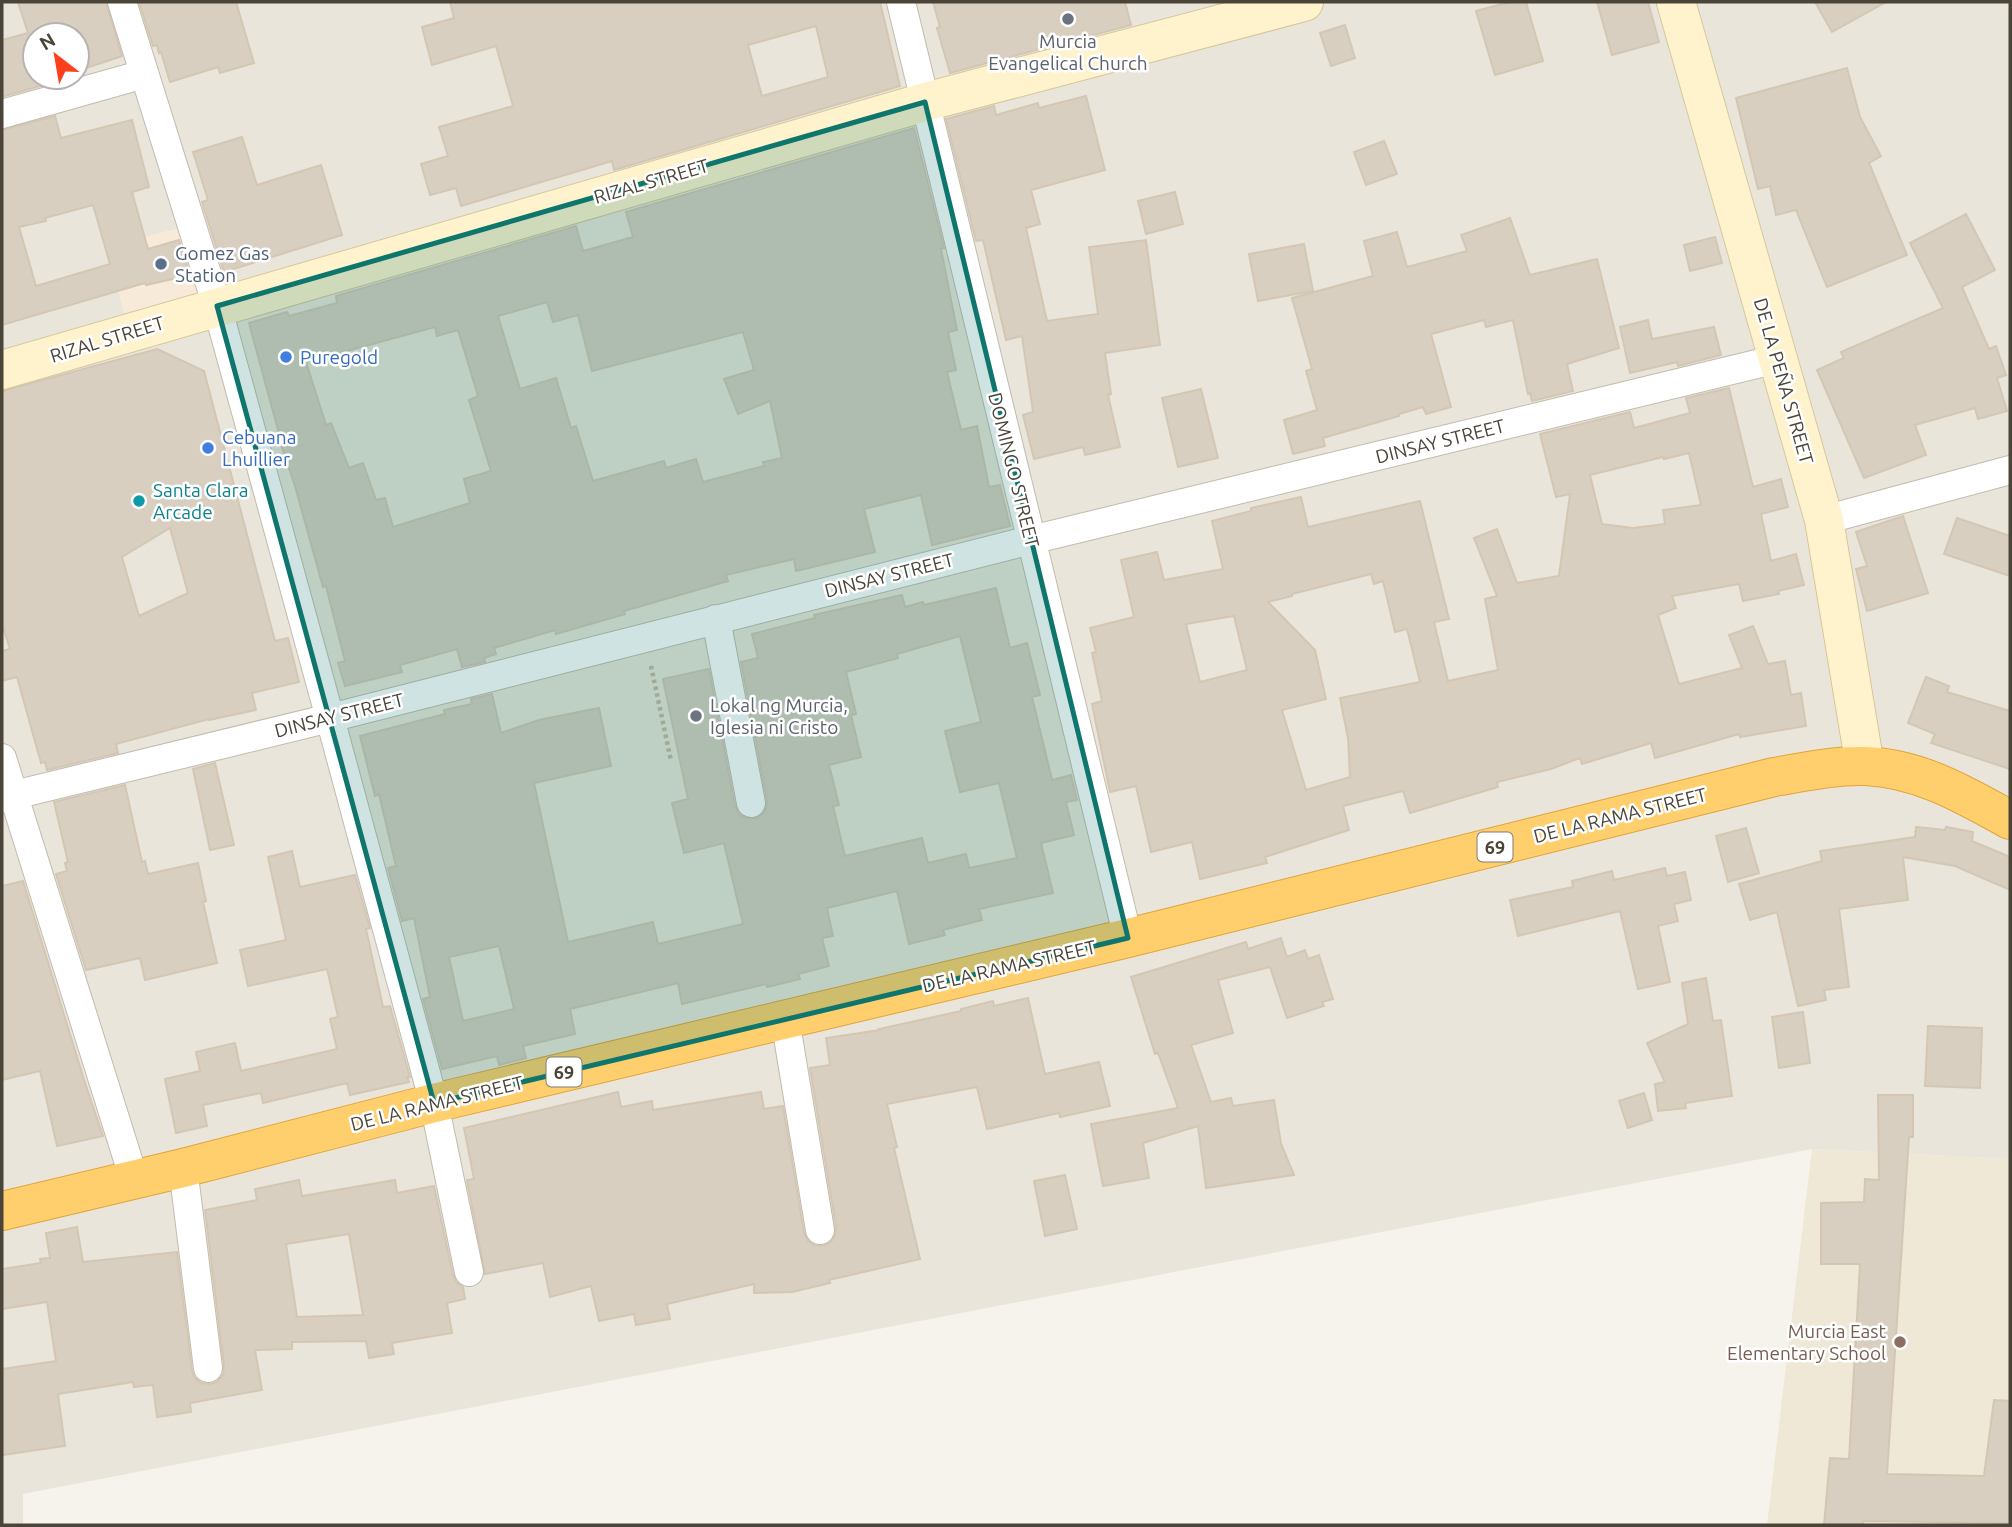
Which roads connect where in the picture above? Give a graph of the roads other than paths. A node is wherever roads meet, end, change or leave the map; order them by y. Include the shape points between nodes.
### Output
1 (122, 2) edge
2 (901, 2) edge
3 (1304, 2) edge
4 (1676, 2) edge
5 (144, 74) junction
6 (925, 102) junction
7 (2, 114) edge
8 (217, 306) junction
9 (1777, 359) junction
10 (2, 370) edge
11 (2010, 470) edge
12 (1824, 520) junction
13 (1031, 540) junction
14 (716, 619) junction
15 (330, 718) junction
16 (2, 758) edge
17 (1865, 766) junction
18 (7, 796) edge
19 (751, 803) dead end
20 (2010, 820) edge
21 (1128, 938) junction
22 (785, 1019) junction
23 (433, 1103) junction
24 (183, 1168) junction
25 (134, 1179) junction
26 (2, 1211) edge
27 (820, 1230) dead end
28 (469, 1272) dead end
29 (208, 1368) dead end

1 - 5 street
2 - 6 street, DOMINGO STREET
3 - 6 street, RIZAL STREET
4 - 9 street, DE LA PEÑA STREET
5 - 7 street
5 - 8 street
6 - 8 street, RIZAL STREET
6 - 13 street, DOMINGO STREET
8 - 10 street, RIZAL STREET
8 - 15 street
9 - 12 street, DE LA PEÑA STREET
9 - 13 street, DINSAY STREET
11 - 12 street
12 - 17 street, DE LA PEÑA STREET
13 - 14 street, DINSAY STREET
13 - 21 street, DOMINGO STREET
14 - 15 street, DINSAY STREET
14 - 19 street
15 - 18 street, DINSAY STREET
15 - 23 street
16 - 18 street
17 - 20 highway, DE LA RAMA STREET / 69 via 1931,780
17 - 21 highway, DE LA RAMA STREET / 69 via 1774,777
18 - 25 street
21 - 22 highway, DE LA RAMA STREET / 69
22 - 23 highway, DE LA RAMA STREET / 69
22 - 27 street
23 - 24 highway, DE LA RAMA STREET / 69
23 - 28 street
24 - 25 highway, DE LA RAMA STREET / 69
24 - 29 street
25 - 26 highway, DE LA RAMA STREET / 69

